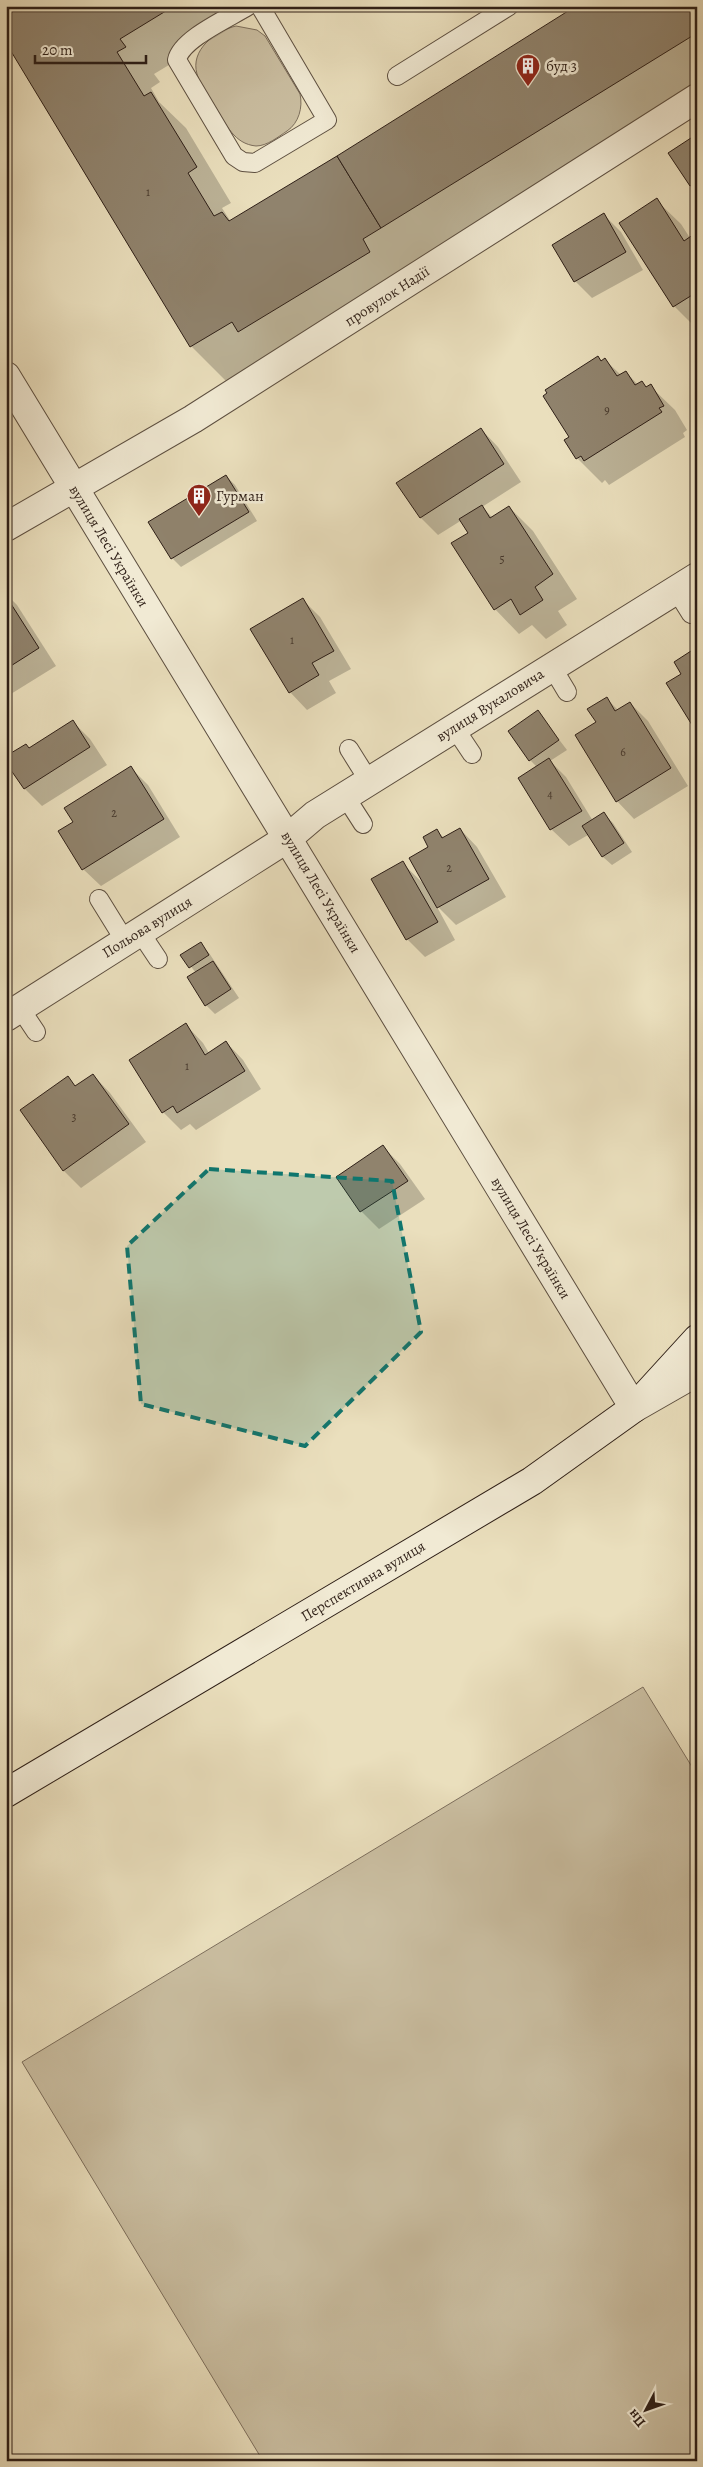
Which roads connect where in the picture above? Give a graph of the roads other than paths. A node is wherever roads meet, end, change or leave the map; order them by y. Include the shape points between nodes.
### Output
1 (248, 6) edge
2 (260, 6) edge
3 (509, 6) edge
4 (397, 76) dead end
5 (697, 98) edge
6 (6, 376) edge
7 (73, 487) junction
8 (6, 527) edge
9 (686, 584) edge
10 (691, 614) dead end
11 (552, 666) junction
12 (567, 692) dead end
13 (454, 727) junction
14 (348, 749) dead end
15 (472, 754) dead end
16 (369, 781) junction
17 (345, 796) junction
18 (363, 824) dead end
19 (288, 838) junction
20 (99, 899) dead end
21 (132, 936) junction
22 (158, 959) dead end
23 (13, 1012) edge
24 (36, 1032) dead end
25 (697, 1339) edge
26 (697, 1372) edge
27 (634, 1408) junction
28 (6, 1793) edge

1 - 2 lane via 191,41 179,51 177,60 234,156 243,162 255,163 327,120
3 - 4 lane
5 - 7 street, провулок Надії via 193,419
6 - 7 street, вулиця Лесі Українки
7 - 8 street, провулок Надії
7 - 19 street, вулиця Лесі Українки
9 - 10 lane
9 - 11 street, вулиця Вукаловича
11 - 12 lane
11 - 13 street, вулиця Вукаловича
13 - 15 lane
13 - 16 street, вулиця Вукаловича
14 - 16 lane
16 - 17 street, вулиця Вукаловича
17 - 18 lane
17 - 19 street, вулиця Вукаловича
19 - 21 street, Польова вулиця
19 - 27 street, вулиця Лесі Українки
20 - 21 lane
21 - 22 lane
21 - 23 street, Польова вулиця
23 - 24 lane
25 - 27 street, Перспективна вулиця
26 - 27 street
27 - 28 street, Перспективна вулиця via 532,1481

